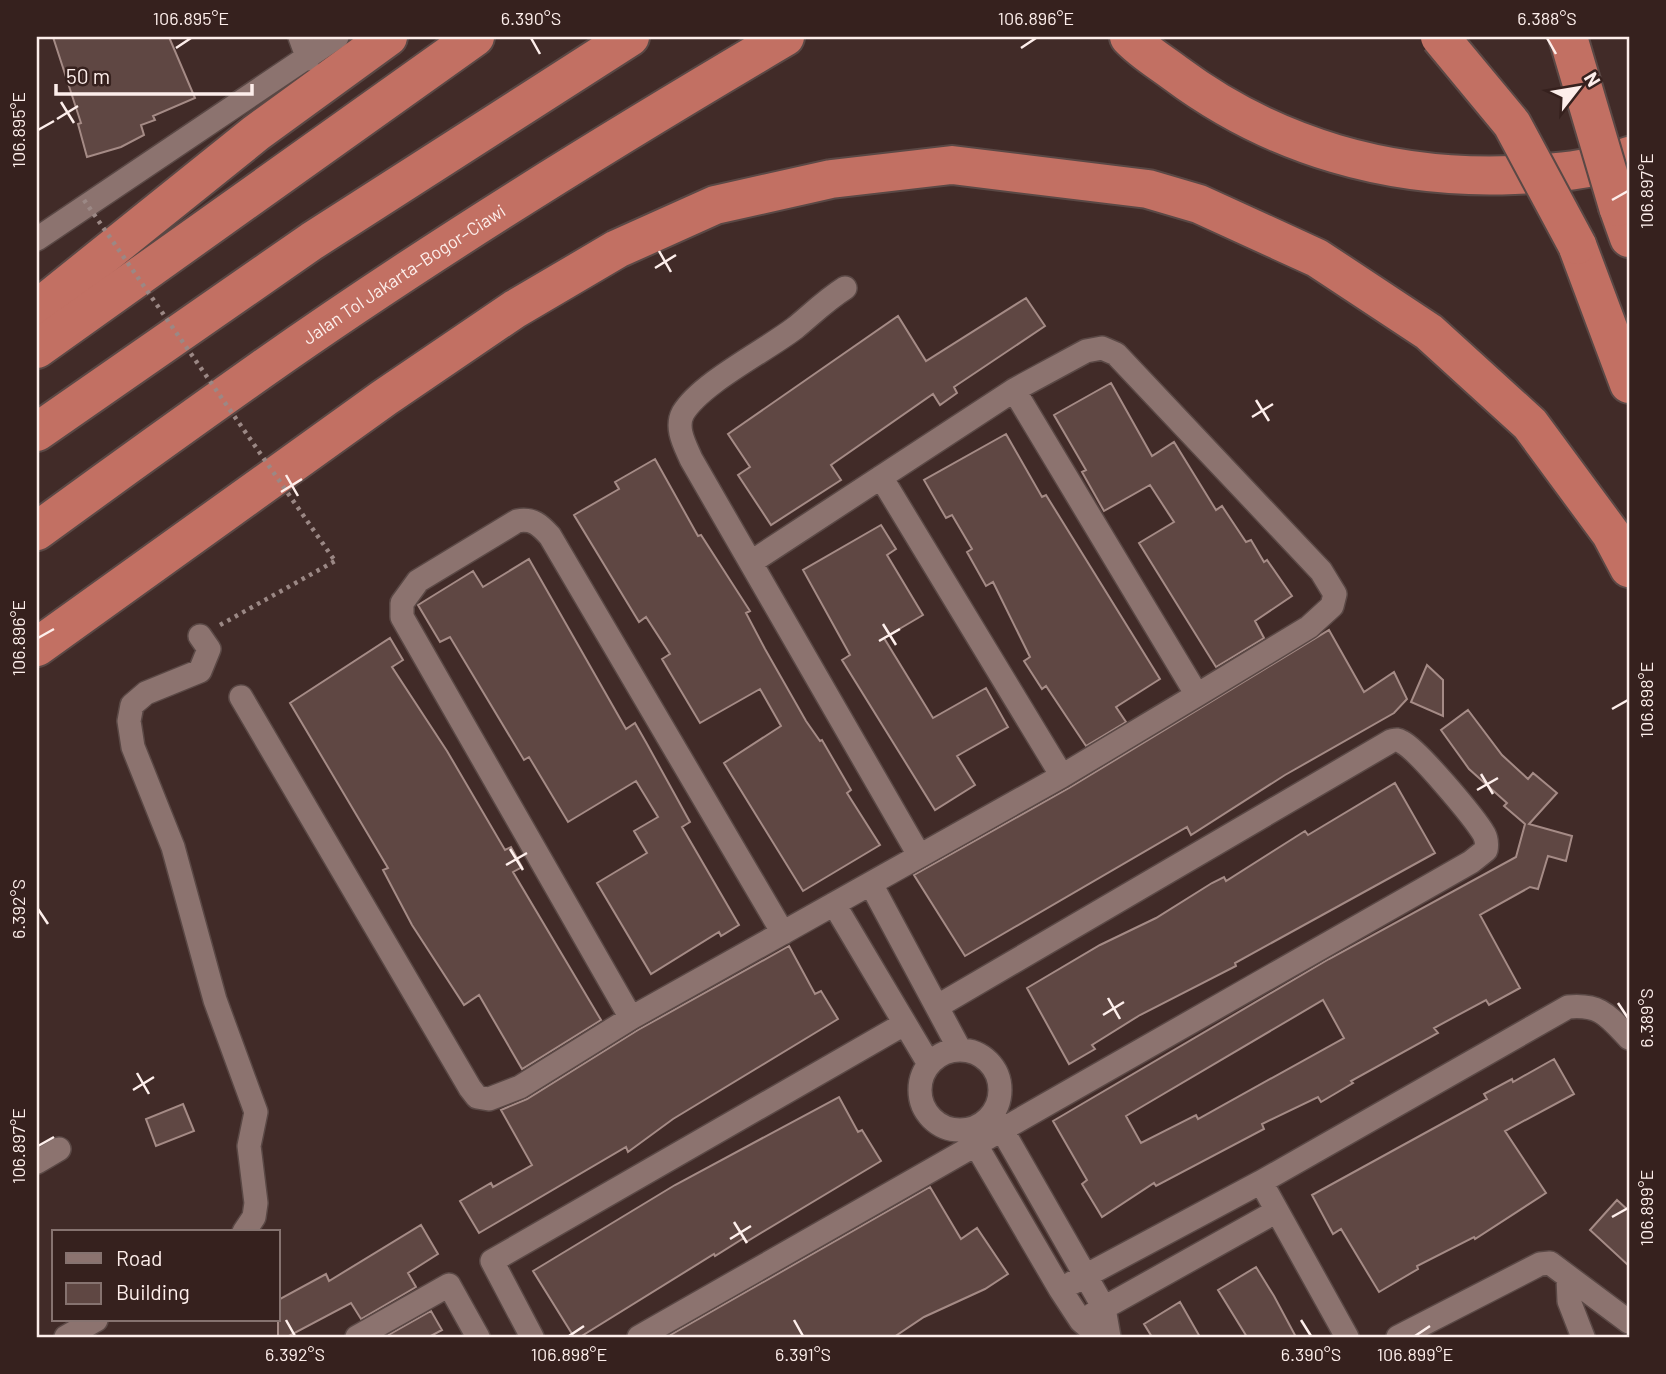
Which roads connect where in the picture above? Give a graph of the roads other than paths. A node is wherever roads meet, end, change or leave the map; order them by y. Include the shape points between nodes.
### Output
1 (300, 37) edge
2 (337, 37) edge
3 (388, 37) edge
4 (475, 37) edge
5 (630, 37) edge
6 (785, 37) edge
7 (1440, 37) edge
8 (1568, 37) edge
9 (1132, 40) edge
10 (308, 59) junction
11 (1629, 156) edge
12 (1624, 223) edge
13 (37, 239) edge
14 (845, 288) dead end
15 (37, 309) edge
16 (37, 349) edge
17 (1629, 384) edge
18 (1014, 390) junction
19 (37, 432) edge
20 (881, 477) junction
21 (37, 531) edge
22 (752, 561) junction
23 (1629, 568) edge
24 (200, 636) road end
25 (37, 647) edge
26 (1197, 695) junction
27 (241, 697) dead end
28 (1062, 776) junction
29 (919, 855) junction
30 (871, 884) junction
31 (834, 904) junction
32 (783, 933) junction
33 (938, 1006) junction
34 (631, 1018) junction
35 (904, 1024) junction
36 (1629, 1038) edge
37 (960, 1050) junction
38 (929, 1064) junction
39 (998, 1121) junction
40 (972, 1138) junction
41 (59, 1149) dead end
42 (37, 1162) edge
43 (1261, 1182) junction
44 (1277, 1211) junction
45 (245, 1230) edge
46 (1084, 1275) junction
47 (1568, 1278) junction
48 (1060, 1289) junction
49 (1104, 1308) junction
50 (1081, 1321) junction
51 (92, 1322) edge
52 (1629, 1322) edge
53 (66, 1337) edge
54 (357, 1337) edge
55 (478, 1337) edge
56 (532, 1337) edge
57 (639, 1337) edge
58 (1100, 1337) edge
59 (1109, 1337) edge
60 (1347, 1337) edge
61 (1398, 1337) edge
62 (1583, 1337) edge

1 - 10 street
2 - 10 street
3 - 15 highway via 256,133
4 - 16 highway
5 - 19 highway via 312,241
6 - 21 highway, Jalan Tol Jakarta–Bogor–Ciawi via 629,128 450,244 263,369
7 - 17 highway, bridge via 1512,124 1577,245
8 - 12 highway, bridge
9 - 11 highway via 1205,95 1280,136 1364,163 1462,177 1565,173
10 - 13 street
14 - 22 street via 707,389 683,413 679,425 691,459
18 - 20 street
18 - 26 street
18 - 26 street via 1086,351 1102,348 1116,354 1330,584 1335,594 1323,616
20 - 22 street
20 - 28 street
22 - 29 street
23 - 25 highway via 1611,534 1530,424 1429,332 1317,258 1199,204 1148,189 952,165 831,179 715,205 617,249 515,309 384,398
24 - 45 street via 209,649 200,671 146,693 132,705 129,722 133,747 173,847 219,1012 257,1112 249,1146 256,1203
26 - 28 street
27 - 34 street via 477,1097 501,1097
28 - 29 street
29 - 30 street
30 - 31 street
30 - 33 street
31 - 32 street
31 - 35 street
32 - 34 street
32 - 34 street via 550,536 528,519 517,521 418,581 402,603 402,617
33 - 37 street
33 - 39 street via 1391,741 1412,750 1484,835 1486,850 1471,862
35 - 38 street
35 - 56 street via 492,1261
36 - 43 street via 1604,1013 1588,1005 1568,1007
37 - 38 street
37 - 39 street via 981,1056 996,1072
38 - 40 street via 920,1082 921,1102 931,1119
39 - 40 street via 981,1124
39 - 46 street
40 - 48 street
40 - 57 street
41 - 42 street
43 - 44 street
43 - 46 street
44 - 49 street
44 - 60 street
46 - 48 street
46 - 49 street
47 - 52 street
47 - 61 street via 1550,1263 1540,1264
47 - 62 street via 1571,1310
48 - 50 street
49 - 50 street
49 - 59 street
50 - 58 street
51 - 53 street
54 - 55 street via 449,1285

